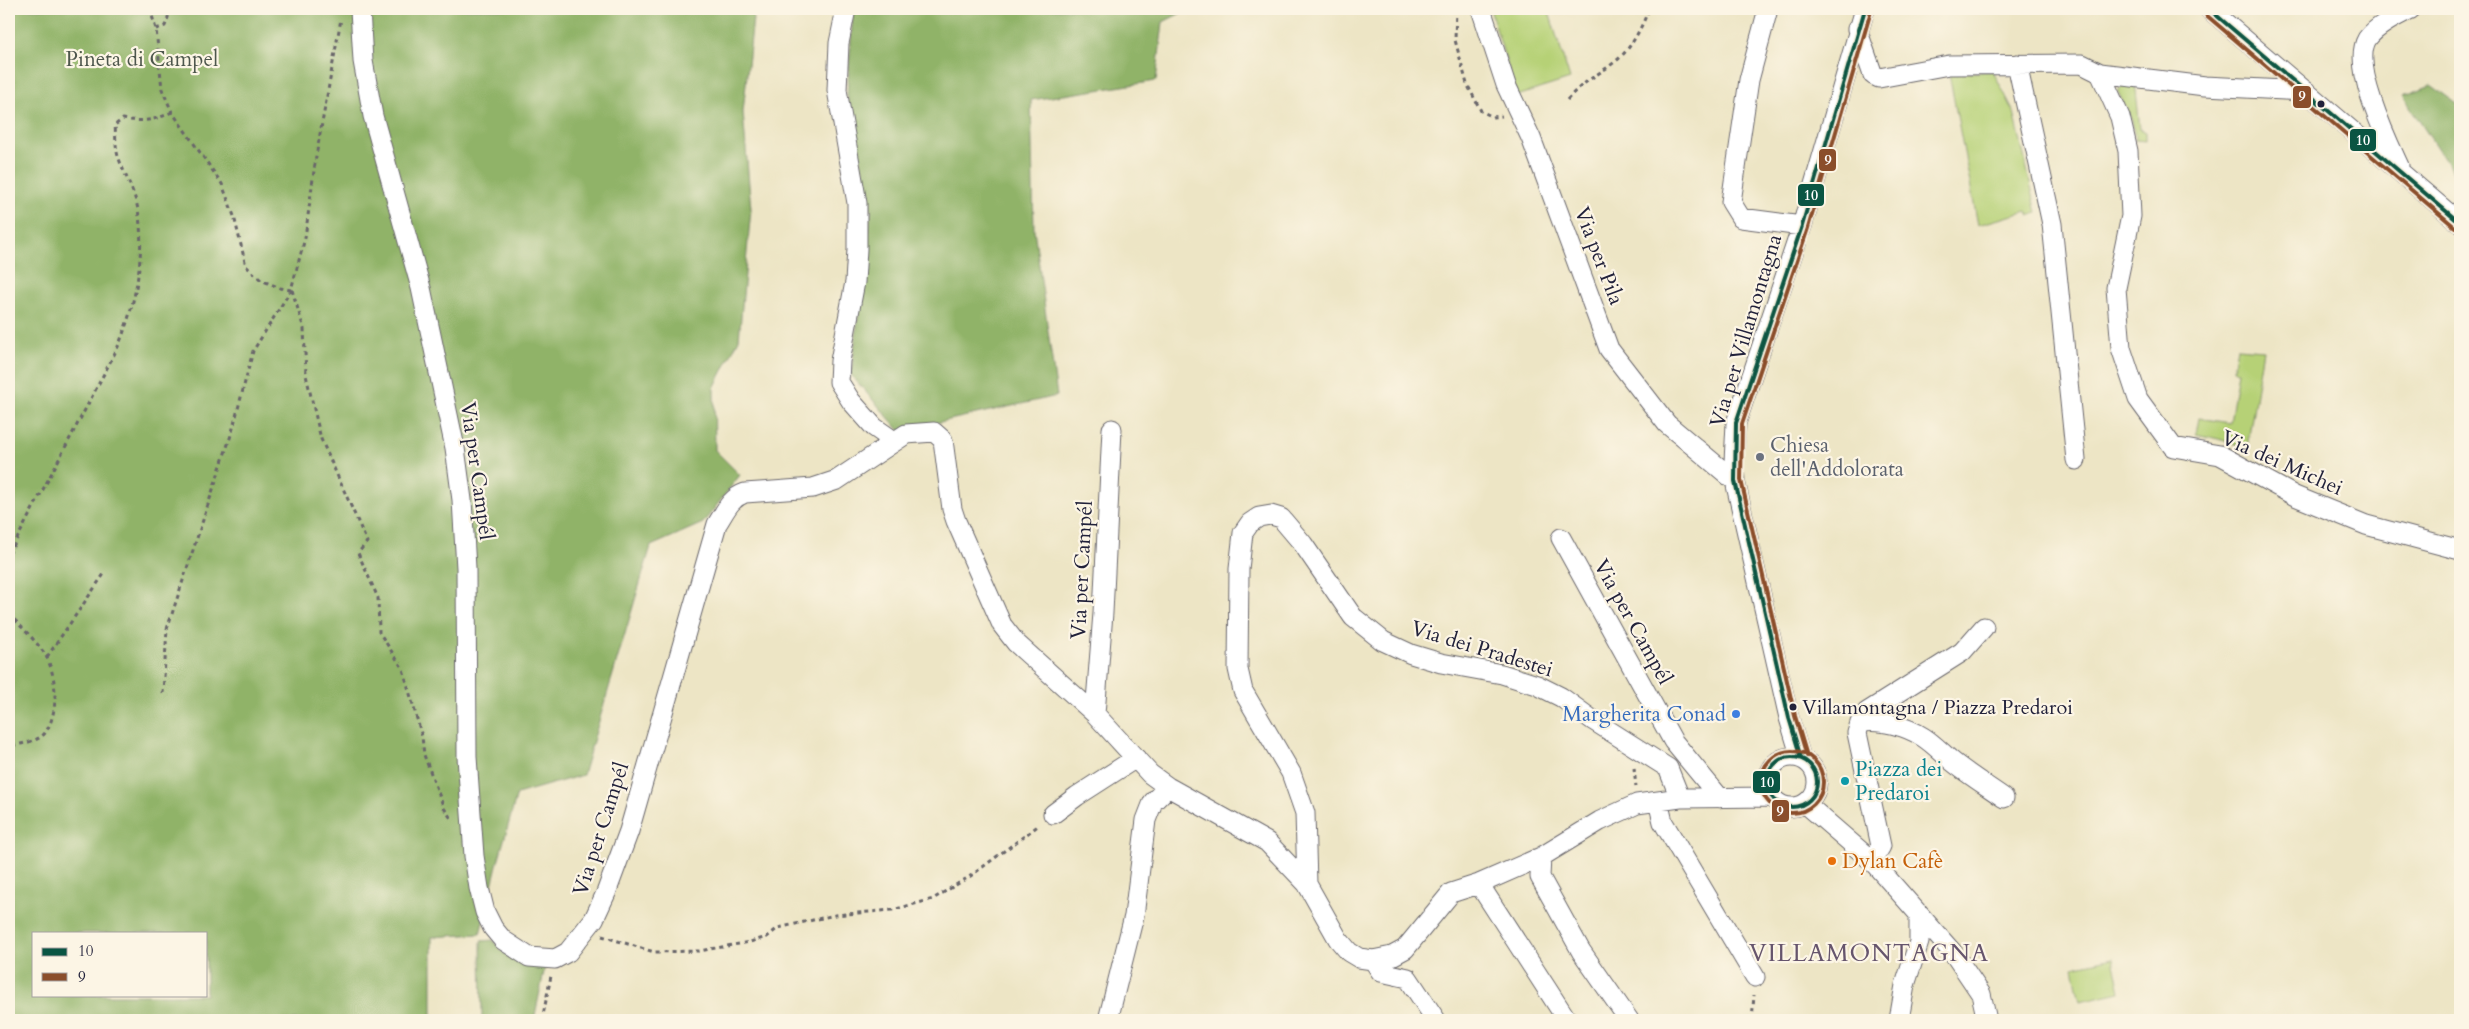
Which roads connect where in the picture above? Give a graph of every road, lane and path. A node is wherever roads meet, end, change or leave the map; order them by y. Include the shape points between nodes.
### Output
1 (150, 9) edge
2 (171, 9) edge
3 (360, 9) edge
4 (846, 9) edge
5 (1456, 9) edge
6 (1482, 9) edge
7 (1649, 9) edge
8 (1768, 9) edge
9 (1865, 9) edge
10 (2209, 9) edge
11 (2411, 9) edge
12 (341, 18) dead end
13 (1857, 29) junction
14 (156, 30) junction
15 (2017, 64) junction
16 (2100, 73) junction
17 (2306, 91) junction
18 (1566, 100) dead end
19 (172, 112) junction
20 (1520, 115) junction
21 (2402, 172) junction
22 (2460, 224) edge
23 (1802, 226) junction
24 (291, 290) junction
25 (1112, 429) dead end
26 (894, 441) junction
27 (2076, 460) dead end
28 (1735, 481) junction
29 (1259, 518) joint
30 (1562, 538) dead end
31 (2460, 550) edge
32 (9, 554) edge
33 (104, 574) dead end
34 (9, 614) edge
35 (1984, 627) dead end
36 (47, 657) junction
37 (163, 693) dead end
38 (1095, 714) junction
39 (1860, 723) junction
40 (1632, 745) junction
41 (9, 746) edge
42 (1136, 758) junction
43 (1802, 758) junction
44 (1168, 787) junction
45 (1771, 797) junction
46 (1680, 798) junction
47 (1720, 798) junction
48 (2004, 798) dead end
49 (1658, 801) junction
50 (1637, 804) junction
51 (1806, 804) junction
52 (1054, 814) joint
53 (454, 824) dead end
54 (1541, 857) junction
55 (1872, 861) junction
56 (1307, 884) junction
57 (1479, 884) junction
58 (1919, 916) junction
59 (586, 932) junction
60 (555, 959) junction
61 (1373, 960) junction
62 (1755, 977) joint
63 (542, 1020) edge
64 (1108, 1020) edge
65 (1436, 1020) edge
66 (1567, 1020) edge
67 (1629, 1020) edge
68 (1752, 1020) edge
69 (1899, 1020) edge
70 (1987, 1020) edge

1 - 14 path
2 - 14 path via 165,26
3 - 60 street, Via per Campél via 363,61 373,116 421,288 455,448 461,492 466,568 467,757 479,888 485,912 503,940 529,956
4 - 26 street via 839,43 837,90 858,204 855,282 839,382 874,427
5 - 20 path via 1455,40 1467,84 1481,111 1494,116
6 - 20 street, Via per Pila via 1506,86
7 - 18 path via 1638,34 1617,60 1580,84
8 - 23 street via 1749,80 1731,202 1741,218
9 - 13 street, Via per Villamontagna
10 - 17 street
11 - 21 street via 2368,37 2362,49 2373,107
12 - 24 path via 305,238
13 - 15 street via 1873,75 1879,78 1949,66
13 - 23 street, Via per Villamontagna
14 - 19 path via 159,74
15 - 16 street via 2082,64
15 - 27 street via 2052,224
16 - 17 street via 2205,86
16 - 31 street, Via dei Michei via 2120,116 2128,151 2131,216 2116,288 2120,348 2138,399 2173,447 2220,455 2294,496 2366,525
17 - 21 street
19 - 24 path via 222,184 234,216 246,266 261,280
19 - 32 path via 149,121 123,118 115,125 118,158 138,210 140,249 128,325
20 - 28 street, Via per Pila via 1609,349 1667,424
21 - 22 street
23 - 28 street, Via per Villamontagna via 1736,423
24 - 37 path via 254,351 232,432 167,629
24 - 53 path via 304,329 306,374 321,438 367,542 358,553 378,598 380,632 403,669 424,755 444,808
25 - 38 street, Via per Campél
26 - 38 street, Via per Campél via 906,434 934,432 943,440 952,509 1002,625 1030,657
26 - 59 street, Via per Campél via 837,480 813,488 745,493 730,503 717,524 629,831 606,893
28 - 43 street, Via per Villamontagna via 1789,718
29 - 40 street, Via dei Pradestei via 1271,515 1281,518 1353,617 1383,641 1441,663 1494,672 1537,686 1561,697
29 - 56 street, Via per Campél via 1250,523 1243,533 1239,569 1238,669 1243,691 1290,773 1305,813
30 - 47 street, Via per Campél via 1673,741
33 - 36 path
34 - 36 path
35 - 39 street via 1962,652 1867,712
36 - 41 path via 56,685 52,717 44,734
38 - 42 street, Via per Campél
39 - 48 street via 1890,725 1924,737
39 - 55 street via 1857,734 1881,846
40 - 46 street, Via dei Pradestei via 1668,768
40 - 50 path
42 - 44 street, Via per Campél
42 - 52 street
43 - 45 street via 1786,758 1772,766 1767,787
43 - 51 street via 1809,763 1818,780 1813,797
44 - 56 street, Via per Campél via 1267,842
44 - 64 street via 1153,802 1146,820 1134,916
45 - 47 street
45 - 51 street via 1781,805 1794,808
46 - 47 street
46 - 49 street
49 - 50 street
49 - 62 street via 1663,822
50 - 54 street via 1600,821
51 - 55 street
52 - 59 path via 1000,855 933,899 892,910 835,915 778,928 767,937 750,942 699,951 654,952
54 - 57 street
54 - 67 street via 1540,877 1582,951
55 - 58 street
56 - 61 street, Via per Campél via 1338,939 1349,952 1359,958
57 - 61 street via 1451,893 1405,949
57 - 66 street
58 - 69 street via 1919,942 1905,986
58 - 70 street via 1954,954 1981,994
59 - 60 street, Via per Campél via 568,952
60 - 63 path
61 - 65 street, Via per Campél via 1381,972 1408,978
62 - 68 path

